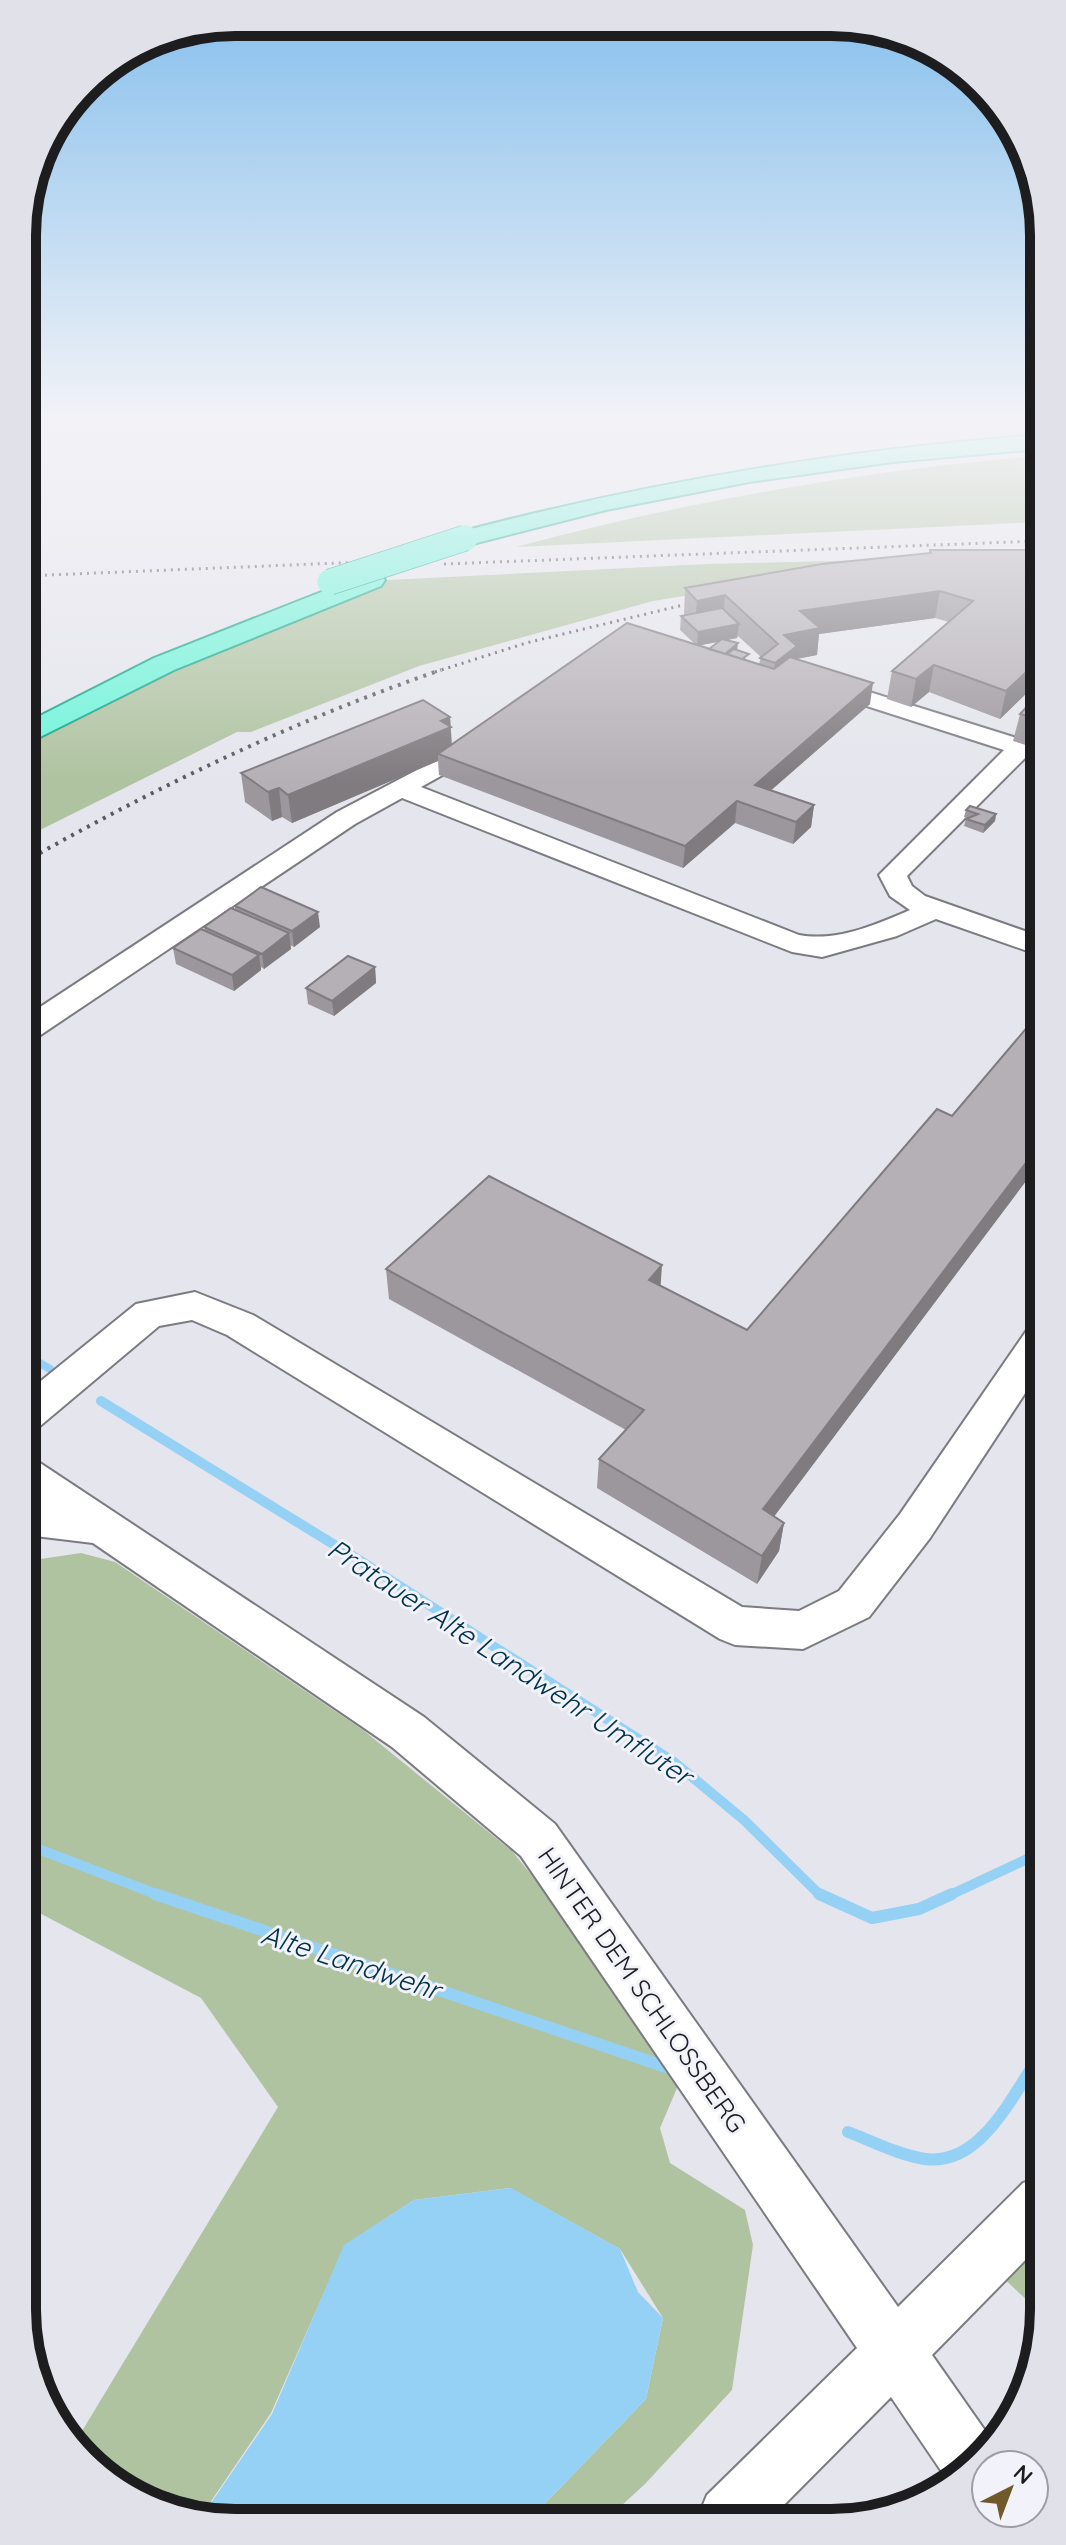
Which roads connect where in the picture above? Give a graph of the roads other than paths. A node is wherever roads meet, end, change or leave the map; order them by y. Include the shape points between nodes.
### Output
1 (447, 544) edge
2 (486, 544) edge
3 (831, 687) edge
4 (36, 712) edge
5 (36, 730) edge
6 (1030, 750) edge
7 (457, 757) edge
8 (400, 788) junction
9 (936, 909) junction
10 (1030, 943) edge
11 (36, 1024) edge
12 (1030, 1355) edge
13 (36, 1407) edge
14 (36, 1482) edge
15 (36, 1519) edge
16 (102, 1527) junction
17 (1030, 2216) edge
18 (895, 2354) junction
19 (967, 2455) edge
20 (737, 2509) edge

1 - 4 main road, bridge via 330,582 152,654
2 - 5 main road via 372,580 164,664
3 - 6 lane
6 - 9 lane via 957,809 893,875 900,890 915,902
7 - 8 lane
8 - 9 lane via 792,943 822,948 887,930
8 - 11 lane via 346,818
9 - 10 lane
12 - 13 lane via 915,1526 854,1604 803,1630 735,1626 240,1325 195,1306 149,1314
14 - 16 lane, HINTER DEM SCHLOSSBERG
15 - 16 lane, HINTER DEM SCHLOSSBERG
16 - 18 lane, HINTER DEM SCHLOSSBERG via 408,1732 538,1840
17 - 18 lane
18 - 19 lane, HINTER DEM SCHLOSSBERG
18 - 20 lane

